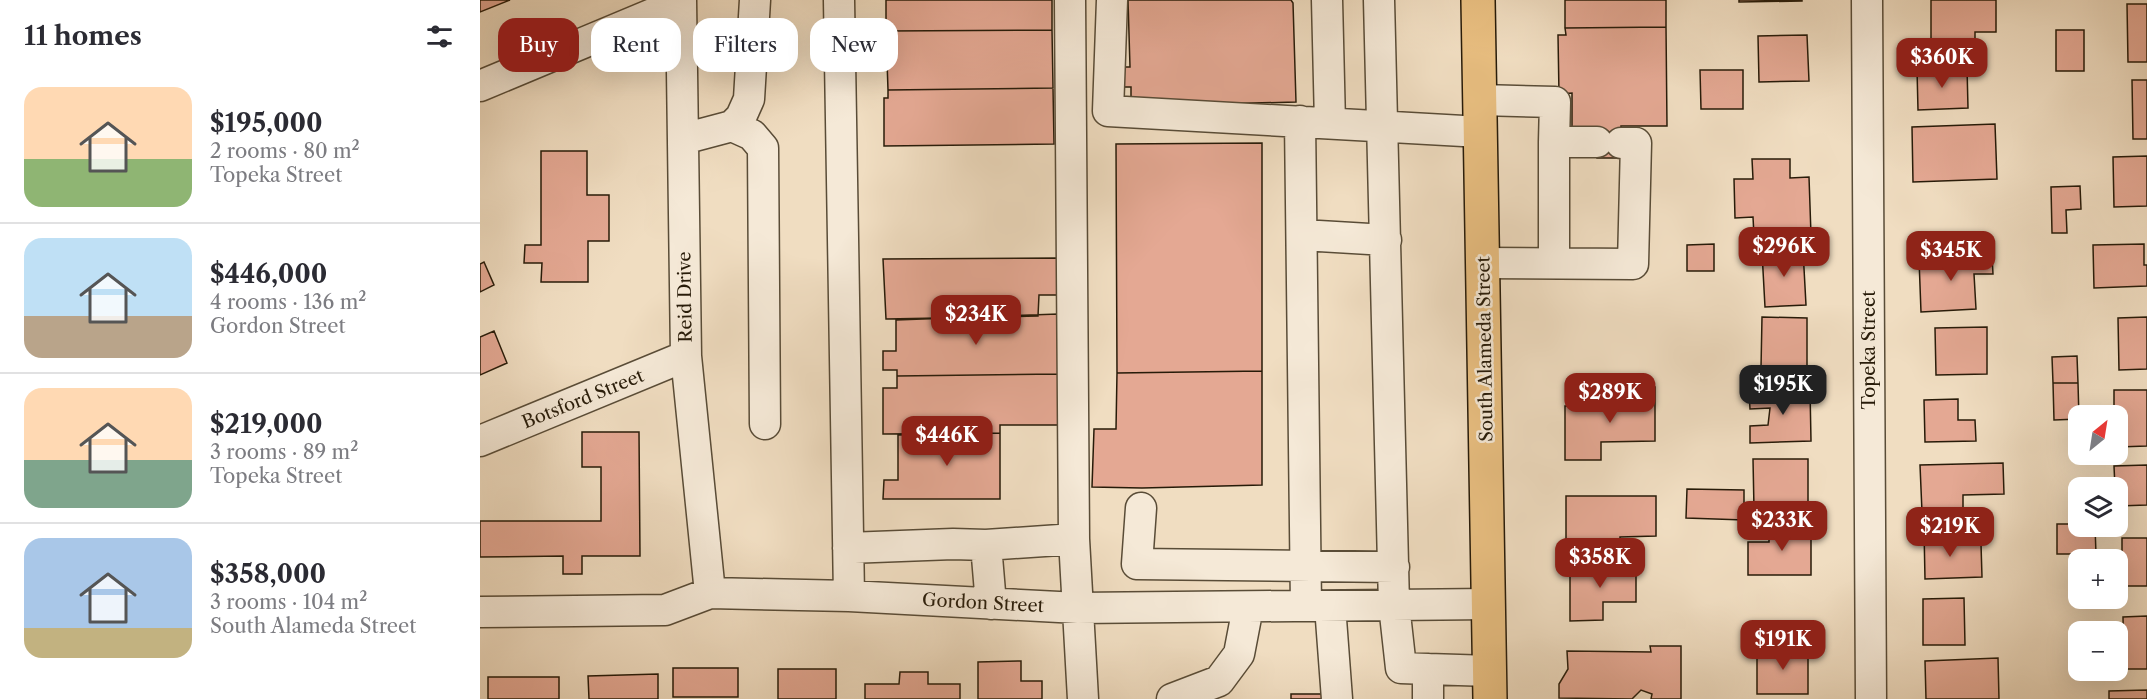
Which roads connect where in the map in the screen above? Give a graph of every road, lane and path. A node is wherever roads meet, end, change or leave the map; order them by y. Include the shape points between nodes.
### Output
1 (754, 0) edge
2 (839, 0) edge
3 (1071, 0) edge
4 (1112, 0) edge
5 (1327, 0) edge
6 (1379, 0) edge
7 (1479, 0) edge
8 (1867, 0) edge
9 (681, 1) edge
10 (480, 86) edge
11 (1481, 116) junction
12 (1300, 121) junction
13 (1330, 123) junction
14 (732, 126) junction
15 (1383, 126) junction
16 (683, 140) junction
17 (1554, 142) junction
18 (1302, 235) junction
19 (1386, 240) junction
20 (1483, 263) junction
21 (1554, 263) junction
22 (686, 356) junction
23 (765, 424) dead end
24 (480, 441) edge
25 (1141, 508) dead end
26 (1074, 539) junction
27 (986, 545) junction
28 (848, 548) junction
29 (1306, 566) junction
30 (1394, 567) junction
31 (711, 593) junction
32 (849, 596) junction
33 (991, 604) junction
34 (1489, 604) junction
35 (1394, 605) junction
36 (1318, 606) junction
37 (1248, 607) junction
38 (1078, 608) junction
39 (480, 612) edge
40 (1428, 669) junction
41 (1490, 685) edge
42 (1222, 690) edge
43 (1083, 699) edge
44 (1172, 699) edge
45 (1336, 699) edge
46 (1428, 699) edge
47 (1871, 699) edge

1 - 14 street via 749,99
2 - 28 street
3 - 26 street
4 - 12 street via 1108,111
5 - 13 street
6 - 15 street
7 - 11 main road, South Alameda Street
8 - 47 street, Topeka Street
9 - 10 street
9 - 16 street, Reid Drive
11 - 15 street
11 - 17 street via 1555,102
11 - 20 main road, South Alameda Street
12 - 13 street
12 - 18 street
13 - 15 street
14 - 16 street
14 - 23 street via 752,135 763,148
15 - 19 street
16 - 22 street, Reid Drive
17 - 21 street
17 - 21 street via 1636,143 1633,264
18 - 19 street
18 - 29 street
19 - 30 street
20 - 21 street
20 - 34 main road, South Alameda Street
22 - 24 street, Botsford Street
22 - 31 street, Reid Drive
25 - 29 street via 1137,564
26 - 27 street
26 - 38 street
27 - 28 street
27 - 33 street
28 - 32 street
29 - 30 street
29 - 36 street
30 - 35 street
31 - 32 street, Gordon Street
31 - 39 street, Gordon Street via 665,610
32 - 33 street, Gordon Street
33 - 38 street, Gordon Street
34 - 35 street, Gordon Street
34 - 41 main road, South Alameda Street
35 - 36 street, Gordon Street
35 - 40 street via 1401,668
36 - 37 street, Gordon Street
36 - 45 street
37 - 38 street, Gordon Street
37 - 42 street via 1239,654
38 - 43 street
40 - 41 street
40 - 46 street
42 - 44 street

